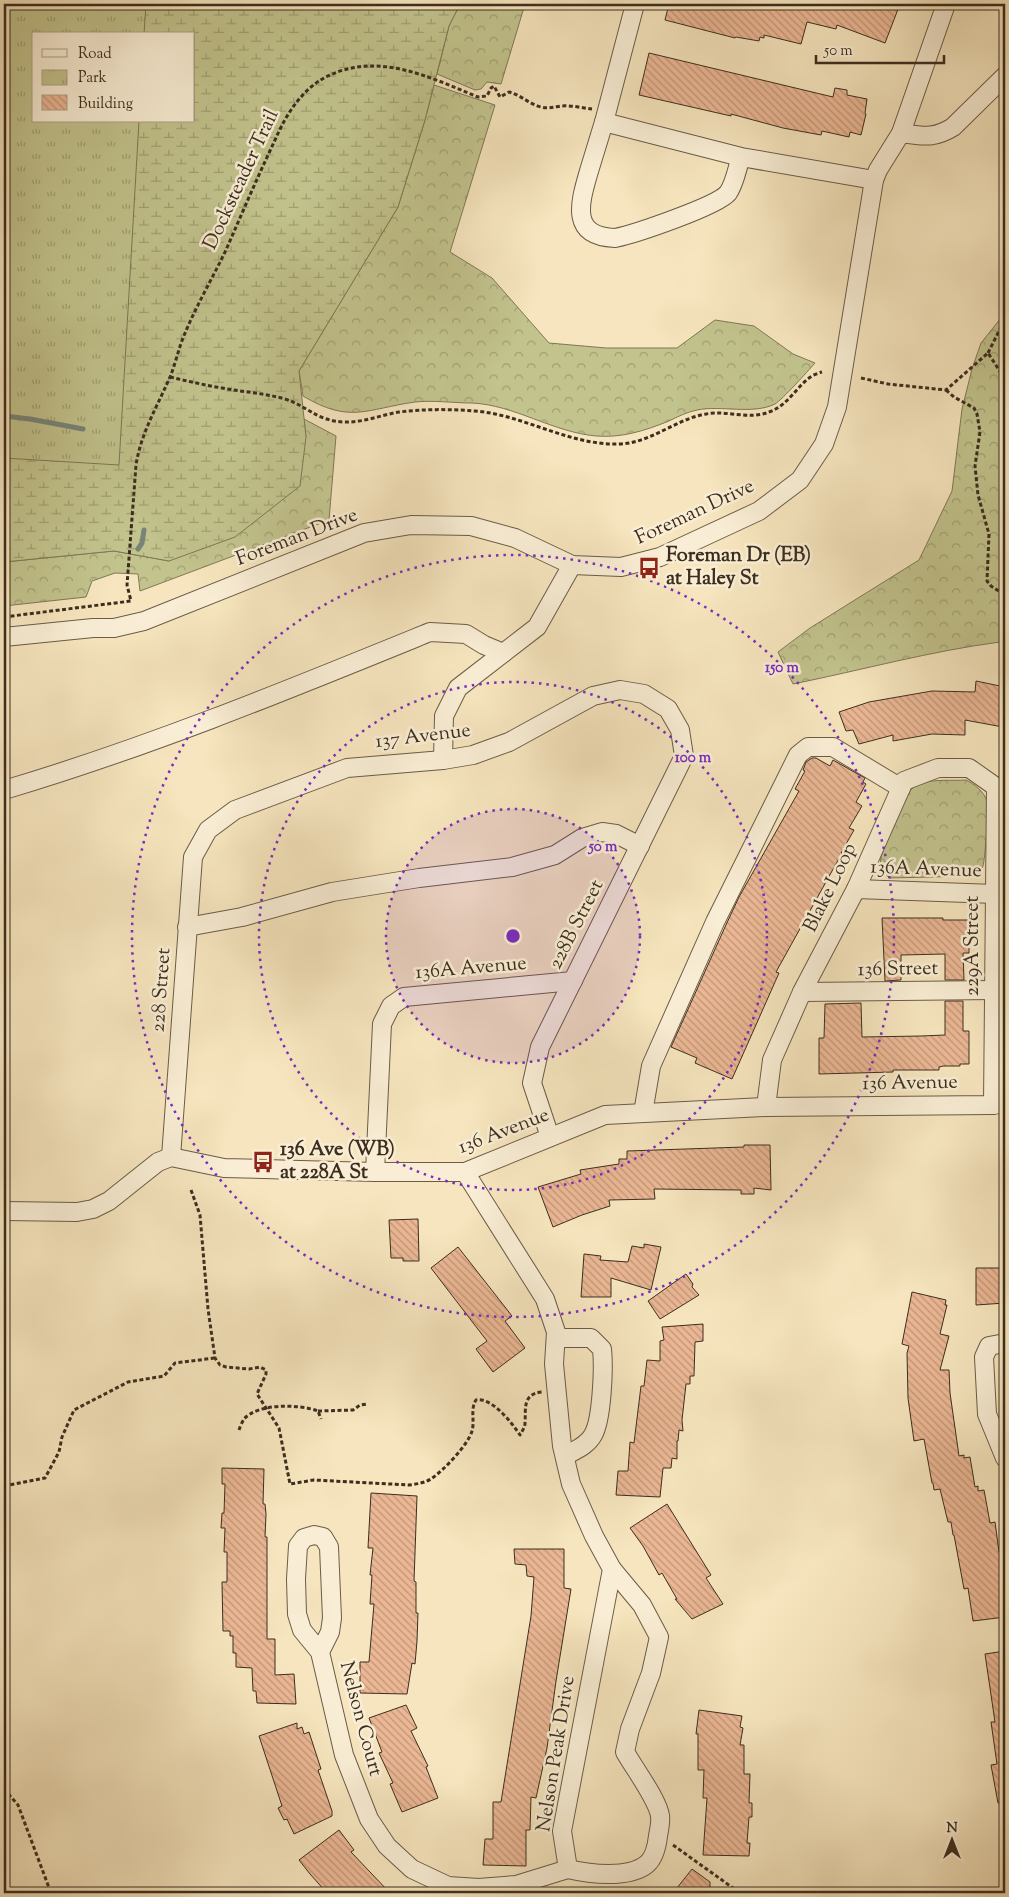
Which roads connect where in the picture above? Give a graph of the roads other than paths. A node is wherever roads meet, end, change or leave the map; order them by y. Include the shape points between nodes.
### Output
1 (635, 4) edge
2 (946, 4) edge
3 (1005, 76) edge
4 (604, 122) junction
5 (901, 132) junction
6 (741, 156) junction
7 (874, 180) junction
8 (572, 565) junction
9 (4, 637) edge
10 (503, 653) junction
11 (668, 709) joint
12 (443, 760) junction
13 (901, 788) junction
14 (4, 790) edge
15 (208, 830) joint
16 (640, 846) junction
17 (856, 889) junction
18 (995, 894) junction
19 (187, 927) junction
20 (572, 982) junction
21 (995, 990) junction
22 (802, 992) junction
23 (999, 1104) edge
24 (766, 1107) junction
25 (643, 1113) junction
26 (550, 1137) junction
27 (171, 1157) junction
28 (375, 1172) junction
29 (466, 1172) junction
30 (4, 1212) edge
31 (556, 1338) junction
32 (1005, 1343) edge
33 (565, 1456) junction
34 (1005, 1458) edge
35 (612, 1570) junction
36 (320, 1652) junction
37 (568, 1869) junction

1 - 4 street
2 - 5 street, Foreman Drive
3 - 5 street via 945,132 925,137
4 - 6 street
4 - 6 street via 580,209 586,228 602,238 625,236 720,200 732,186
5 - 7 street, Foreman Drive
6 - 7 street
7 - 8 street, Foreman Drive via 837,407 824,444 800,480 758,511 660,557 621,567
8 - 9 street, Foreman Drive via 515,538 471,526 411,525 364,533 141,622 114,628
8 - 10 street via 537,627
10 - 12 street via 458,688 444,716
10 - 14 street via 466,634 430,632 183,731
11 - 12 street, 137 Avenue via 644,694 620,690 593,696 509,742 473,755
11 - 16 street, 228B Street via 680,730 684,756
12 - 15 street, 137 Avenue via 347,768 235,810
13 - 17 street, Blake Loop
13 - 18 street, 229A Street via 904,781 938,768 970,768 996,787
13 - 25 street via 833,747 808,747 798,755 715,922 651,1066
15 - 19 street, 228 Street via 193,857
16 - 19 street via 616,834 602,832 582,838 555,856 512,866 332,892 242,917
16 - 20 street, 228B Street
17 - 18 street, 136A Avenue
17 - 22 street, Blake Loop
18 - 21 street, 229A Street
19 - 27 street, 228 Street
20 - 26 street, 228B Street via 540,1047 532,1082
20 - 28 street, 136A Avenue via 404,997 391,1006 382,1024
21 - 22 street, 136 Street
21 - 23 street, 229A Street
22 - 24 street, Blake Loop via 772,1060
23 - 24 street, 136 Avenue
24 - 25 street, 136 Avenue
25 - 26 street, 136 Avenue via 605,1115
26 - 29 street, 136 Avenue
27 - 28 street, 136 Avenue via 224,1168
27 - 30 street via 158,1162 109,1202 93,1209
28 - 29 street, 136 Avenue
29 - 31 street via 545,1299
31 - 33 street via 554,1364
31 - 33 street via 591,1338 603,1354 598,1419 593,1435 584,1446
32 - 34 street via 989,1346 984,1357 987,1414
33 - 35 street via 571,1484
35 - 37 street, Nelson Peak Drive via 562,1831
35 - 37 street via 642,1605 659,1637 651,1673 625,1752 650,1792 660,1816 657,1848 648,1863 635,1870 587,1874
36 - 36 street, Nelson Court via 302,1630 297,1614 298,1546 304,1538 314,1535 323,1537 329,1547 331,1580 330,1632
36 - 37 street, Nelson Court via 344,1755 369,1819 387,1846 412,1869 448,1886 479,1888 516,1886

